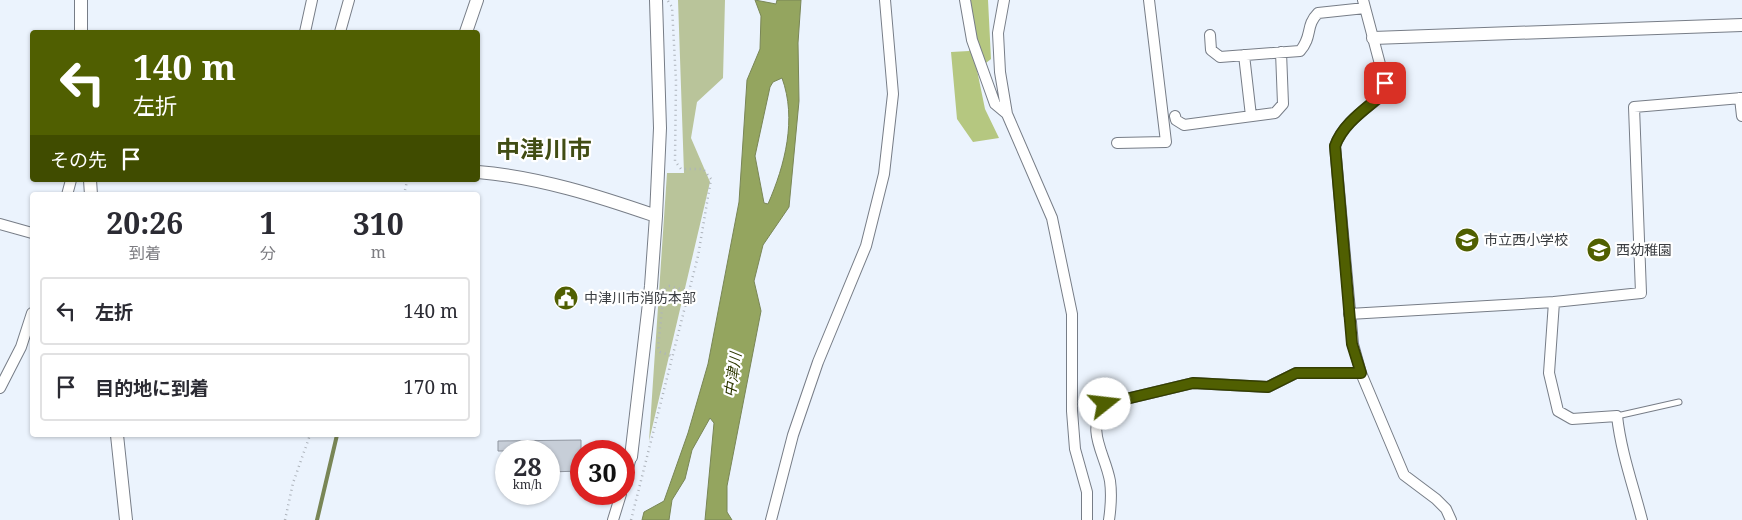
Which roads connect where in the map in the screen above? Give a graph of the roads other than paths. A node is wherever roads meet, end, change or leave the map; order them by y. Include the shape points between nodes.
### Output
1 (81, 0) edge
2 (312, 0) edge
3 (349, 0) edge
4 (477, 0) edge
5 (656, 0) edge
6 (886, 0) edge
7 (965, 0) edge
8 (1004, 0) edge
9 (1149, 0) edge
10 (1364, 4) edge
11 (1742, 25) edge
12 (81, 30) edge
13 (305, 30) edge
14 (341, 30) edge
15 (467, 30) edge
16 (1210, 35) dead end
17 (1372, 38) junction
18 (1281, 52) junction
19 (1244, 55) junction
20 (1741, 98) edge
21 (1007, 114) junction
22 (1175, 116) dead end
23 (1251, 116) junction
24 (1742, 116) edge
25 (1117, 143) dead end
26 (480, 172) edge
27 (656, 216) junction
28 (0, 224) edge
29 (30, 232) edge
30 (1554, 302) junction
31 (1349, 314) junction
32 (30, 319) edge
33 (1361, 373) junction
34 (0, 388) edge
35 (1680, 402) dead end
36 (1617, 416) junction
37 (117, 437) edge
38 (634, 440) edge
39 (618, 505) edge
40 (126, 520) edge
41 (613, 520) edge
42 (771, 520) edge
43 (1087, 520) edge
44 (1109, 520) edge
45 (1451, 520) edge
46 (1642, 520) edge

1 - 12 street
2 - 13 street
3 - 14 street
4 - 15 street
5 - 27 street via 660,128
6 - 42 street via 893,94 884,174 866,246 818,362 793,435
7 - 21 street via 972,40 995,104
8 - 21 street via 998,33
9 - 25 street via 1166,142
10 - 17 street
10 - 18 street via 1318,13 1311,20 1308,41 1300,51
11 - 17 street
16 - 19 street via 1211,50 1220,57
17 - 31 street via 1385,83 1384,93 1347,125 1335,146
18 - 19 street
18 - 23 street via 1283,104 1275,113
19 - 23 street
20 - 24 street
20 - 30 street via 1634,107 1642,293
21 - 43 street via 1052,218 1072,314 1072,411 1075,449 1087,492
22 - 23 street via 1184,125
26 - 27 street via 588,192
27 - 38 street
28 - 29 street
30 - 31 street
30 - 36 street via 1549,373 1558,411 1572,419
31 - 33 street via 1352,344
32 - 34 street via 21,347
33 - 44 street via 1296,373 1268,387 1193,383 1105,404 1096,416 1096,433 1110,479
33 - 45 street via 1404,475 1436,499
35 - 36 lane
36 - 46 street via 1620,446
37 - 40 street
39 - 41 street

